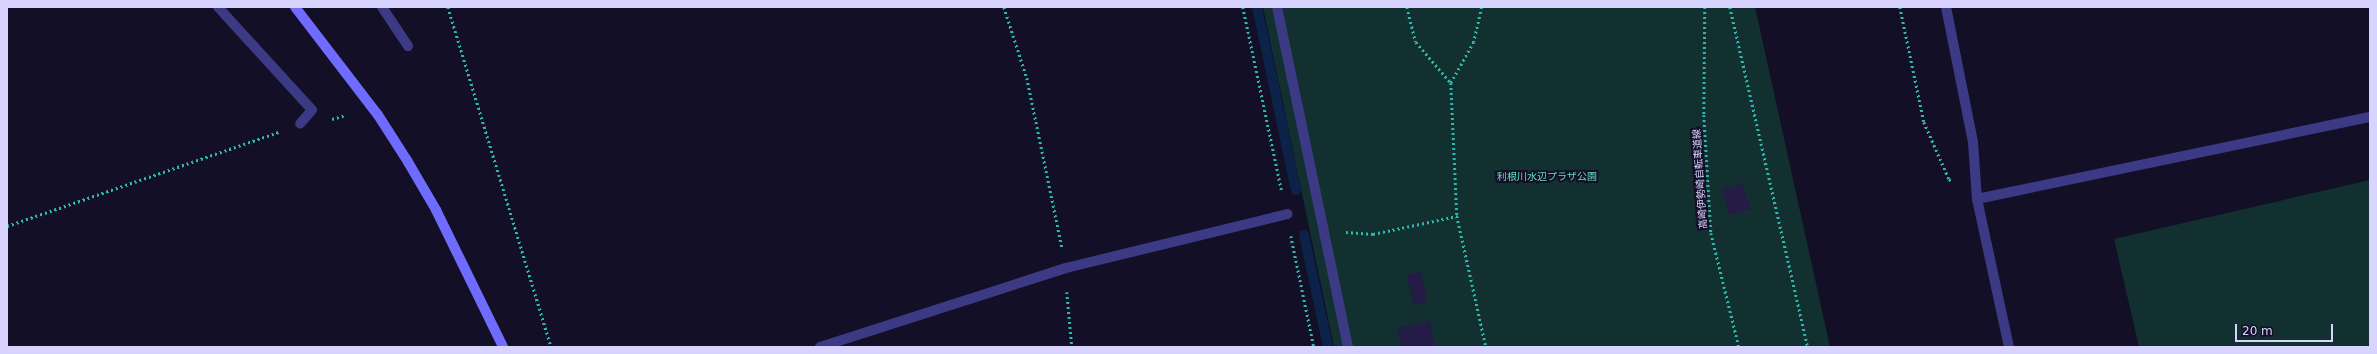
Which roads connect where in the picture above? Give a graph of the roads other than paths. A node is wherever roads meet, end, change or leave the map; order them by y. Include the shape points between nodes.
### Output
1 (218, 7) edge
2 (295, 7) edge
3 (382, 7) edge
4 (1277, 7) edge
5 (1946, 7) edge
6 (408, 46) dead end
7 (2370, 117) edge
8 (300, 124) road end
9 (1977, 199) junction
10 (1287, 214) road end
11 (503, 347) edge
12 (820, 347) edge
13 (1348, 347) edge
14 (2009, 347) edge

1 - 8 street via 312,110
2 - 11 street via 353,81 408,162 436,210
3 - 6 street
4 - 13 street
5 - 9 street via 1973,142
7 - 9 street
9 - 14 street
10 - 12 street via 1066,268

